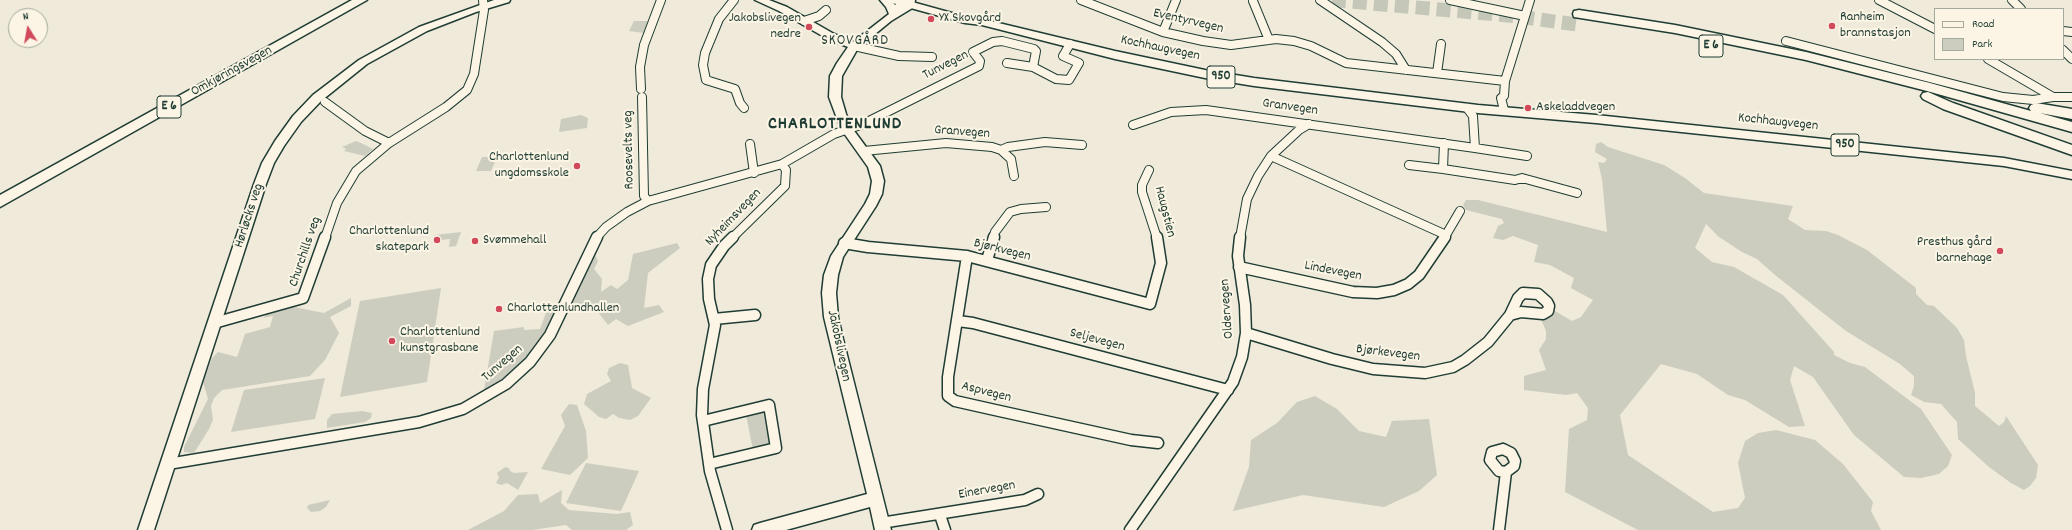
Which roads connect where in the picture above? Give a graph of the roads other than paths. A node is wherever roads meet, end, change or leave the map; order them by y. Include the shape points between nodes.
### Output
1 (345, 0) edge
2 (350, 0) edge
3 (361, 0) edge
4 (370, 0) edge
5 (505, 0) edge
6 (661, 0) edge
7 (734, 0) edge
8 (760, 0) edge
9 (885, 0) edge
10 (1081, 0) edge
11 (1176, 0) edge
12 (1320, 0) edge
13 (1450, 0) edge
14 (1530, 0) edge
15 (1879, 0) edge
16 (2012, 0) edge
17 (1253, 1) dead end
18 (905, 2) edge
19 (483, 3) edge
20 (2020, 8) edge
21 (826, 10) dead end
22 (335, 11) junction
23 (894, 13) junction
24 (1525, 16) junction
25 (804, 21) junction
26 (1934, 28) edge
27 (1163, 32) junction
28 (1269, 40) junction
29 (1786, 41) dead end
30 (1070, 44) junction
31 (1441, 44) dead end
32 (854, 46) junction
33 (2064, 51) edge
34 (932, 57) dead end
35 (2072, 59) edge
36 (1990, 60) edge
37 (1007, 62) dead end
38 (1033, 67) junction
39 (1406, 70) junction
40 (1437, 73) junction
41 (1505, 81) junction
42 (1928, 96) junction
43 (1963, 96) junction
44 (2053, 97) junction
45 (2072, 97) edge
46 (325, 102) dead end
47 (1454, 105) junction
48 (744, 108) dead end
49 (1507, 110) junction
50 (1472, 111) junction
51 (2072, 114) edge
52 (1309, 124) junction
53 (1133, 125) dead end
54 (2072, 127) edge
55 (847, 129) junction
56 (2072, 137) edge
57 (389, 143) junction
58 (1444, 143) junction
59 (750, 144) dead end
60 (1082, 145) dead end
61 (1475, 148) junction
62 (1001, 150) junction
63 (2072, 150) edge
64 (864, 151) junction
65 (1271, 156) junction
66 (1527, 156) dead end
67 (782, 164) junction
68 (1409, 165) dead end
69 (1443, 169) junction
70 (1149, 170) dead end
71 (754, 173) junction
72 (2072, 175) edge
73 (1014, 176) dead end
74 (1577, 193) dead end
75 (0, 195) edge
76 (648, 201) junction
77 (0, 202) edge
78 (1046, 207) dead end
79 (1460, 211) dead end
80 (1446, 235) junction
81 (844, 243) junction
82 (967, 256) junction
83 (987, 260) junction
84 (1239, 267) junction
85 (1150, 304) joint
86 (755, 315) dead end
87 (1510, 315) dead end
88 (714, 319) junction
89 (958, 321) junction
90 (214, 323) junction
91 (1246, 333) junction
92 (1228, 390) junction
93 (703, 420) junction
94 (1158, 443) dead end
95 (168, 464) junction
96 (709, 464) junction
97 (1506, 472) dead end
98 (1038, 494) dead end
99 (875, 499) junction
100 (940, 515) junction
101 (882, 526) edge
102 (146, 530) edge
103 (727, 530) edge
104 (760, 530) edge
105 (945, 530) edge
106 (1130, 530) edge
107 (1499, 530) edge

1 - 22 highway, E 6
2 - 22 highway, E 6
3 - 22 highway, E 6
4 - 22 highway, E 6
5 - 19 street, Hørløcks veg
6 - 76 street, Roosevelts veg via 644,45 640,67 644,196
7 - 48 street via 719,19 705,53 703,65 706,80 735,89
8 - 25 street
9 - 23 street
10 - 27 street, Eventyrvegen
11 - 27 street
12 - 39 street via 1382,42 1396,54
13 - 24 street
14 - 24 street
15 - 26 street
16 - 20 street
17 - 28 street
18 - 23 street, Jakobslivegen
18 - 30 main road, Kochhaugvegen / 950 via 969,21
19 - 57 street, Churchills veg via 474,74 466,90 446,107
19 - 90 street, Hørløcks veg via 423,29 375,55 337,81 297,119 268,163
21 - 25 street via 819,16
22 - 75 highway, Omkjøringsvegen / E 6
22 - 77 highway, Omkjøringsvegen / E 6
23 - 32 street, Jakobslivegen
24 - 41 street
25 - 32 street
27 - 28 street, Eventyrvegen via 1231,45
28 - 39 street, Eventyrvegen via 1294,41 1311,46 1346,63
29 - 44 street via 2003,97 2033,100
30 - 38 street via 1063,56 1079,63 1069,80 1056,79
30 - 47 main road, Kochhaugvegen / 950 via 1178,69 1254,82
31 - 40 street
32 - 34 street via 899,56
32 - 55 street, Jakobslivegen via 842,63 835,84 837,105
33 - 35 street
36 - 44 street
37 - 38 street
38 - 55 street, Tunvegen via 1036,51 1034,49 1002,41 993,42 973,52 980,61 979,66 863,124
39 - 40 street, Eventyrvegen
40 - 41 street, Eventyrvegen
41 - 49 street via 1504,96 1507,99
42 - 43 highway, E 6 via 1766,57 1579,20 1675,29 1842,64
42 - 56 highway, E 6
42 - 63 highway, E 6 via 1948,106
43 - 51 highway, E 6
43 - 54 highway, E 6
44 - 45 street
46 - 57 street via 365,131
47 - 49 main road, Kochhaugvegen / 950
47 - 50 main road, Kochhaugvegen / 950
49 - 50 main road, Kochhaugvegen / 950
49 - 72 main road, Kochhaugvegen / 950 via 2004,162
50 - 61 street
52 - 53 street, Granvegen via 1206,110 1171,112
52 - 58 street, Granvegen
52 - 65 street, Oldervegen
55 - 64 street, Jakobslivegen
55 - 67 street, Tunvegen
57 - 90 street, Churchills veg via 356,171 342,192 303,298
58 - 61 street, Granvegen
58 - 69 street
59 - 71 street
60 - 62 street, Granvegen via 1045,142
61 - 66 street, Granvegen
62 - 64 street, Granvegen via 946,143
62 - 73 street via 1011,159
64 - 81 street, Jakobslivegen via 876,171 877,187 870,206
65 - 80 street
65 - 84 street, Oldervegen via 1246,199 1241,226
67 - 71 street, Tunvegen
67 - 88 street, Nyheimsvegen via 786,170 785,186 724,246 711,265 707,285
68 - 69 street
69 - 74 street via 1515,180 1522,178
70 - 85 street, Haugstien via 1142,185 1142,192 1162,260
71 - 76 street, Tunvegen
76 - 95 street, Tunvegen via 627,212 599,234 545,343 511,380 490,395 452,413 419,422
78 - 83 street via 1010,212 995,232
79 - 80 street, Lindevegen
80 - 84 street, Lindevegen via 1419,275 1408,284 1394,290 1377,293 1346,291
81 - 82 street, Bjørkvegen
81 - 99 street, Jakobslivegen via 833,268 830,308
82 - 83 street, Bjørkvegen
82 - 89 street, Aspvegen
83 - 85 street, Bjørkvegen
84 - 91 street, Oldervegen
86 - 88 street
87 - 91 street, Bjørkevegen via 1488,342 1465,360 1438,372 1374,369
88 - 93 street, Nyheimsvegen via 715,333 703,389
89 - 92 street, Seljevegen via 974,323
89 - 94 street, Aspvegen via 947,386 950,398 1109,435
90 - 95 street, Hørløcks veg
91 - 92 street, Oldervegen via 1238,370
92 - 106 street, Oldervegen
93 - 96 street, Nyheimsvegen
93 - 96 street via 769,404 776,448
95 - 102 street, Hørløcks veg
96 - 103 street, Nyheimsvegen
97 - 107 street
98 - 100 street, Einervegen via 1025,500
99 - 101 street, Jakobslivegen
99 - 104 street
100 - 101 street, Einervegen
100 - 105 street

